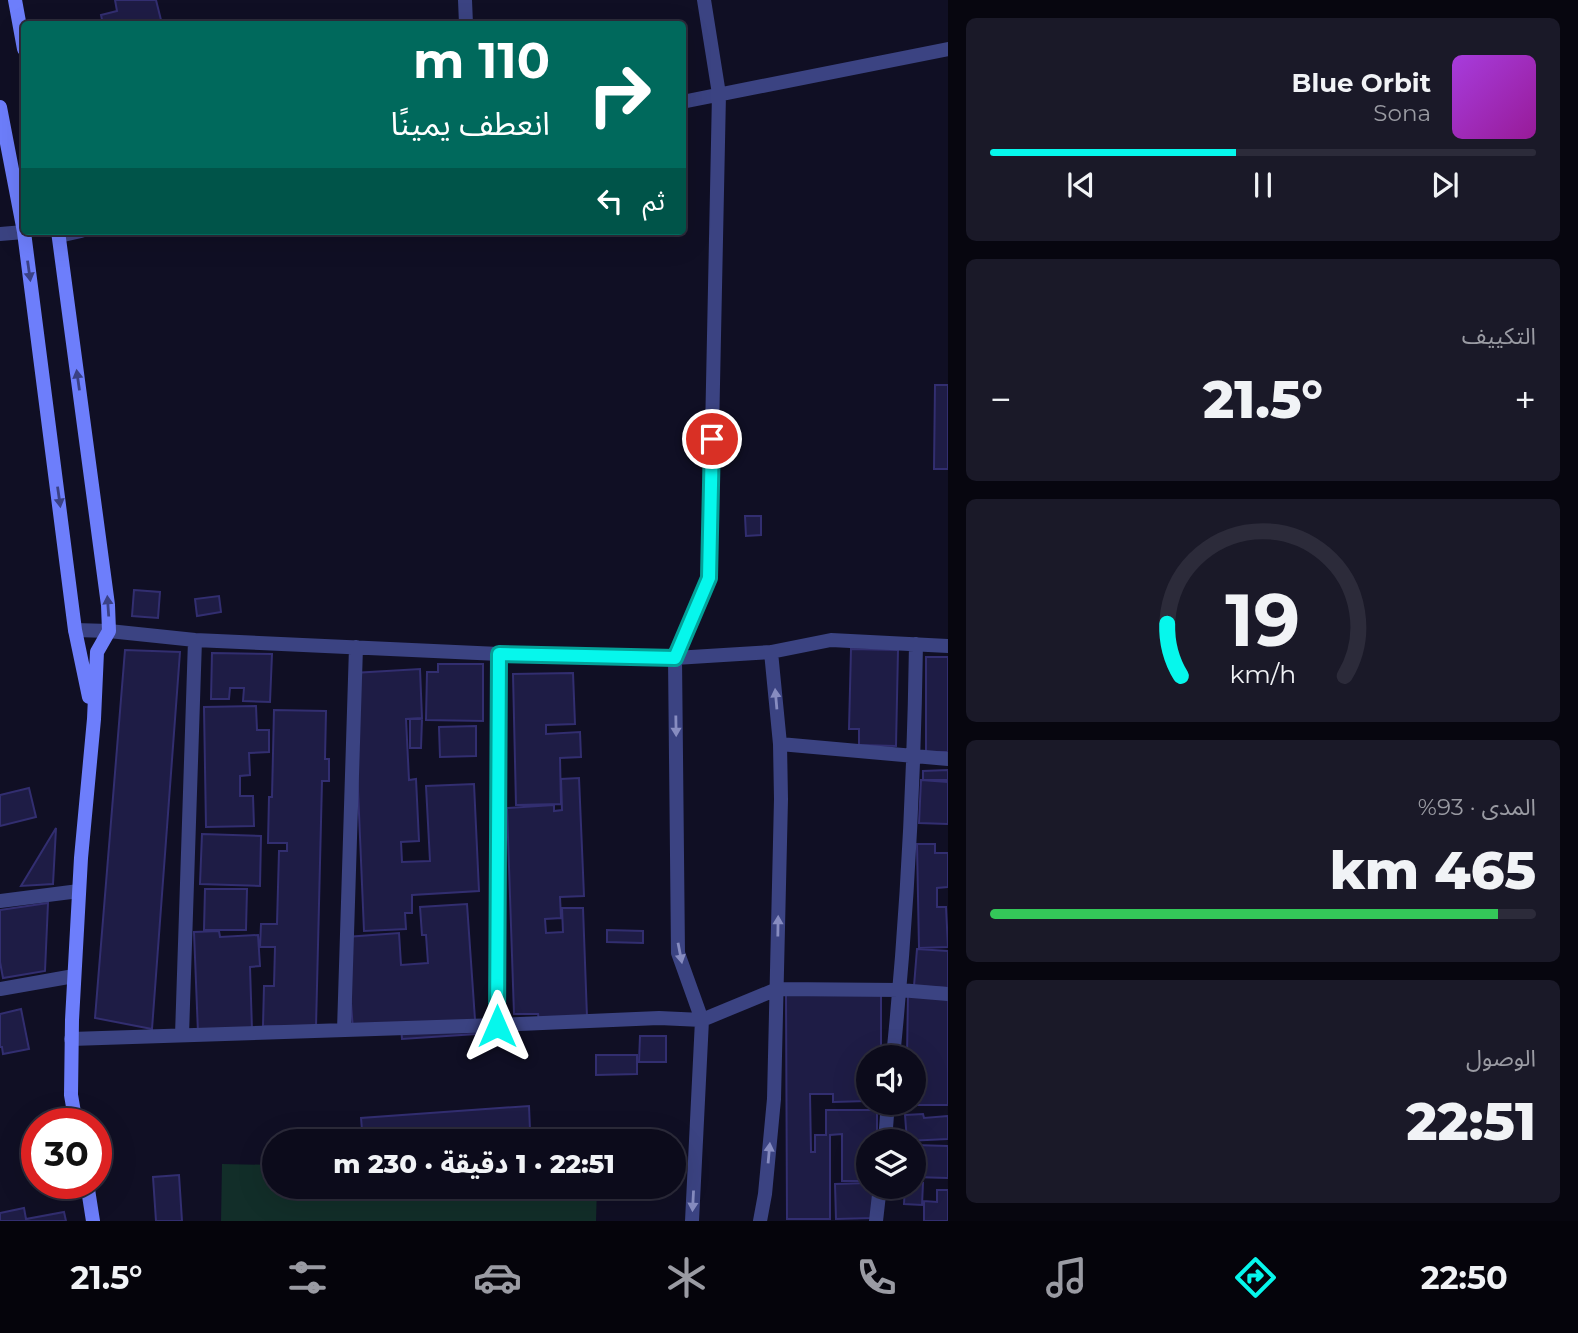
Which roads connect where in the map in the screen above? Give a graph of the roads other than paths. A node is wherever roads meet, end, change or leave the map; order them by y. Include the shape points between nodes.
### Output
1 (15, 0) edge
2 (465, 0) edge
3 (704, 0) edge
4 (466, 21) edge
5 (21, 33) edge
6 (948, 49) edge
7 (719, 94) junction
8 (686, 101) edge
9 (0, 107) edge
10 (21, 216) edge
11 (21, 232) edge
12 (0, 234) edge
13 (24, 235) edge
14 (59, 235) edge
15 (75, 630) junction
16 (109, 631) junction
17 (195, 640) junction
18 (916, 644) junction
19 (948, 646) edge
20 (356, 647) junction
21 (771, 652) junction
22 (499, 654) junction
23 (675, 658) junction
24 (94, 719) junction
25 (779, 744) junction
26 (914, 756) junction
27 (948, 759) edge
28 (79, 891) junction
29 (0, 901) edge
30 (74, 976) junction
31 (0, 989) edge
32 (777, 989) junction
33 (900, 990) junction
34 (948, 994) edge
35 (702, 1020) junction
36 (497, 1026) junction
37 (344, 1030) junction
38 (182, 1035) junction
39 (71, 1039) junction
40 (894, 1045) edge
41 (73, 1108) edge
42 (90, 1199) edge
43 (879, 1199) edge
44 (93, 1221) edge
45 (692, 1221) edge
46 (760, 1221) edge
47 (876, 1221) edge

1 - 5 main road
2 - 4 street
3 - 7 street
6 - 7 street
7 - 8 street
7 - 23 street via 709,578
9 - 10 main road
11 - 12 street
13 -> 15 main road
16 -> 14 main road
15 - 16 street
15 - 24 main road
16 - 17 street
16 - 24 main road via 97,652
17 - 20 street
17 - 38 street
18 - 19 street
18 - 21 street via 831,640
18 - 26 street
20 - 22 street
20 - 37 street
21 - 23 street
25 -> 21 street
22 - 23 street
22 - 36 street
23 -> 35 street via 678,953
24 - 28 main road
25 - 26 street
32 -> 25 street
26 - 27 street
26 - 33 street
28 - 29 street
28 - 30 main road
30 - 31 street
30 - 39 main road
32 - 33 street
32 - 35 street
46 -> 32 street via 774,1099
33 - 34 street
33 - 40 street
35 - 36 street
35 -> 45 street
36 - 37 street
37 - 38 street
38 - 39 street
39 - 41 main road
42 - 44 main road
43 - 47 street

